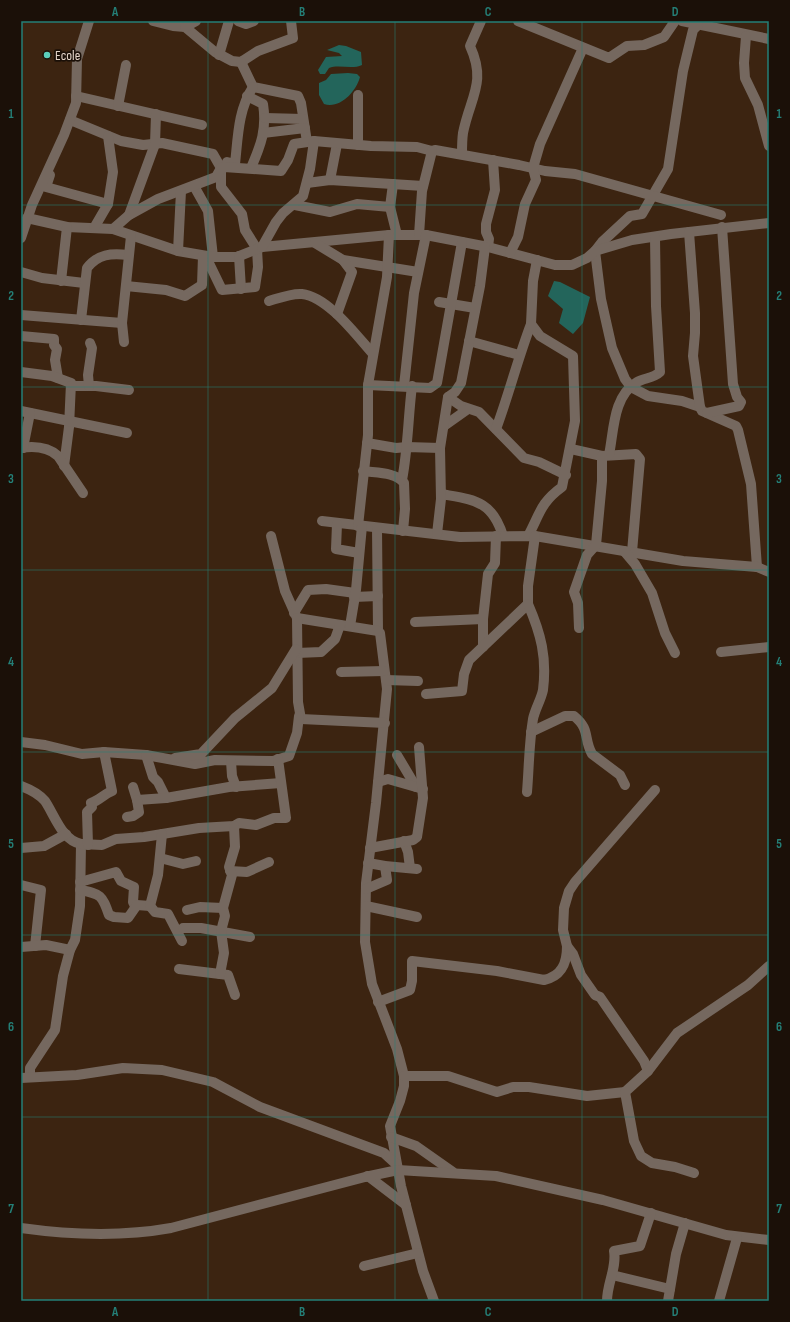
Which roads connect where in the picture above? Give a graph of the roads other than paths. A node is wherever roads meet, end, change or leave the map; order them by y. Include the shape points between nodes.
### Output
1 (89, 21) edge
2 (153, 21) edge
3 (196, 21) edge
4 (229, 21) edge
5 (238, 21) edge
6 (254, 21) edge
7 (291, 21) edge
8 (481, 21) edge
9 (518, 21) edge
10 (675, 21) edge
11 (682, 21) edge
12 (698, 25) junction
13 (185, 27) junction
14 (746, 36) junction
15 (769, 39) edge
16 (583, 48) junction
17 (219, 55) junction
18 (241, 62) junction
19 (126, 65) dead end
20 (252, 87) junction
21 (76, 96) junction
22 (247, 96) junction
23 (358, 96) dead end
24 (118, 106) junction
25 (156, 114) junction
26 (265, 118) junction
27 (70, 120) junction
28 (304, 123) junction
29 (202, 125) dead end
30 (263, 133) junction
31 (108, 136) junction
32 (310, 141) junction
33 (155, 144) junction
34 (337, 144) junction
35 (358, 145) junction
36 (769, 146) edge
37 (432, 151) junction
38 (57, 152) junction
39 (462, 154) junction
40 (493, 160) junction
41 (218, 163) junction
42 (252, 168) junction
43 (533, 168) junction
44 (330, 180) junction
45 (307, 183) junction
46 (393, 184) junction
47 (194, 186) junction
48 (424, 186) junction
49 (181, 191) junction
50 (652, 194) junction
51 (108, 204) junction
52 (295, 204) junction
53 (390, 207) junction
54 (129, 215) junction
55 (721, 215) dead end
56 (27, 218) junction
57 (769, 223) edge
58 (68, 227) junction
59 (94, 228) junction
60 (722, 228) junction
61 (114, 229) junction
62 (689, 232) junction
63 (393, 235) junction
64 (423, 235) junction
65 (131, 236) junction
66 (655, 237) junction
67 (21, 238) edge
68 (462, 242) junction
69 (315, 243) junction
70 (486, 247) junction
71 (260, 248) junction
72 (595, 251) junction
73 (178, 252) junction
74 (510, 253) junction
75 (128, 256) junction
76 (207, 256) junction
77 (240, 256) junction
78 (343, 260) junction
79 (536, 260) junction
80 (387, 267) junction
81 (21, 272) edge
82 (418, 272) junction
83 (61, 281) junction
84 (84, 283) junction
85 (126, 286) junction
86 (241, 289) junction
87 (269, 301) dead end
88 (439, 302) dead end
89 (451, 304) junction
90 (475, 308) junction
91 (337, 314) junction
92 (21, 316) edge
93 (81, 320) junction
94 (122, 323) junction
95 (531, 324) junction
96 (21, 336) edge
97 (468, 341) junction
98 (124, 342) dead end
99 (90, 344) dead end
100 (373, 354) junction
101 (519, 355) junction
102 (21, 372) edge
103 (58, 378) junction
104 (368, 385) junction
105 (71, 386) junction
106 (89, 386) junction
107 (408, 386) junction
108 (434, 386) junction
109 (631, 387) junction
110 (129, 390) dead end
111 (449, 396) junction
112 (468, 409) junction
113 (703, 410) junction
114 (25, 412) edge
115 (70, 422) junction
116 (444, 426) junction
117 (496, 429) junction
118 (127, 433) dead end
119 (366, 443) junction
120 (407, 447) junction
121 (22, 448) edge
122 (440, 448) junction
123 (570, 449) junction
124 (606, 455) junction
125 (64, 466) junction
126 (363, 471) junction
127 (566, 475) junction
128 (402, 480) junction
129 (83, 493) dead end
130 (441, 494) junction
131 (322, 521) dead end
132 (338, 524) junction
133 (360, 526) junction
134 (377, 528) junction
135 (403, 531) junction
136 (438, 534) junction
137 (271, 536) dead end
138 (499, 536) junction
139 (531, 536) junction
140 (596, 545) junction
141 (628, 551) junction
142 (359, 553) junction
143 (757, 567) junction
144 (769, 572) edge
145 (355, 595) junction
146 (378, 596) junction
147 (528, 604) junction
148 (295, 615) junction
149 (483, 619) junction
150 (415, 622) dead end
151 (340, 625) junction
152 (350, 626) junction
153 (579, 628) dead end
154 (378, 631) junction
155 (482, 647) junction
156 (769, 647) edge
157 (297, 650) junction
158 (721, 652) dead end
159 (675, 653) dead end
160 (341, 672) dead end
161 (385, 676) junction
162 (418, 681) dead end
163 (426, 694) dead end
164 (299, 716) junction
165 (384, 723) junction
166 (531, 732) junction
167 (21, 742) edge
168 (419, 747) dead end
169 (104, 752) junction
170 (146, 755) junction
171 (397, 755) dead end
172 (167, 759) junction
173 (278, 759) junction
174 (231, 761) junction
175 (281, 782) junction
176 (378, 782) junction
177 (625, 785) dead end
178 (21, 786) edge
179 (236, 786) junction
180 (133, 787) dead end
181 (420, 788) junction
182 (655, 790) dead end
183 (527, 792) dead end
184 (166, 798) junction
185 (136, 800) junction
186 (127, 817) dead end
187 (234, 826) junction
188 (66, 834) junction
189 (162, 834) junction
190 (404, 841) junction
191 (84, 844) junction
192 (21, 848) edge
193 (370, 848) junction
194 (160, 858) junction
195 (196, 861) dead end
196 (269, 862) dead end
197 (368, 863) junction
198 (385, 866) junction
199 (230, 870) junction
200 (21, 885) edge
201 (80, 886) junction
202 (366, 889) junction
203 (135, 906) junction
204 (150, 906) junction
205 (366, 906) junction
206 (222, 908) junction
207 (187, 910) dead end
208 (418, 917) dead end
209 (183, 928) dead end
210 (221, 931) junction
211 (250, 937) dead end
212 (182, 941) dead end
213 (21, 946) edge
214 (35, 946) junction
215 (567, 946) junction
216 (70, 950) junction
217 (769, 966) edge
218 (179, 969) dead end
219 (220, 974) junction
220 (235, 995) dead end
221 (378, 1002) junction
222 (648, 1071) junction
223 (404, 1076) junction
224 (26, 1078) edge
225 (625, 1092) junction
226 (391, 1137) junction
227 (397, 1167) junction
228 (453, 1173) junction
229 (694, 1173) dead end
230 (368, 1176) junction
231 (406, 1205) junction
232 (651, 1213) junction
233 (684, 1223) junction
234 (21, 1228) edge
235 (737, 1238) junction
236 (769, 1240) edge
237 (418, 1253) junction
238 (364, 1266) dead end
239 (612, 1276) junction
240 (670, 1289) junction
241 (434, 1301) edge
242 (608, 1301) edge
243 (668, 1301) edge
244 (720, 1301) edge

1 - 21 street via 77,59
2 - 13 street
3 - 13 street
4 - 17 street
5 - 6 street via 246,24
7 - 18 street via 293,38 258,51
8 - 39 street via 470,46 477,61 479,76 463,133
9 - 16 street
10 - 16 street via 664,37 644,45 627,46 609,58
11 - 12 street
12 - 14 street via 741,32
12 - 50 street via 693,30 683,72 668,169
13 - 17 street
14 - 15 street
14 - 36 street via 745,78 758,105
16 - 43 street via 540,144
17 - 18 street
18 - 20 street
19 - 24 street
20 - 22 street
20 - 28 street via 298,96
21 - 24 street
21 - 27 street
22 - 26 street via 263,104
22 - 41 street via 239,121 235,164
23 - 35 street
24 - 25 street
25 - 29 street
25 - 33 street
26 - 28 street
26 - 30 street
27 - 31 street
27 - 38 street
28 - 30 street
28 - 32 street
30 - 42 street via 263,141
31 - 33 street via 136,144
31 - 51 street via 113,172
32 - 34 street
32 - 42 street via 294,144 288,160 280,170
32 - 45 street
33 - 41 street via 162,143 213,154
33 - 54 street
34 - 35 street
34 - 44 street
35 - 37 street via 417,147
37 - 39 street
37 - 48 street
38 - 51 street via 46,187
38 - 56 street
39 - 40 street
40 - 43 street
40 - 70 street via 495,190 486,224 489,239
41 - 42 street
41 - 47 street via 216,177
41 - 71 street via 221,187 242,214 245,230
43 - 50 street via 575,174
43 - 74 street via 536,180 525,204 518,237
44 - 45 street
44 - 46 street
45 - 52 street via 303,196
46 - 48 street
46 - 53 street
47 - 49 street
47 - 76 street via 208,211
48 - 64 street
49 - 54 street via 158,199
49 - 73 street
50 - 55 street
50 - 72 street via 642,214 630,216
51 - 59 street
52 - 53 street via 330,212 357,204
52 - 71 street via 276,222
53 - 63 street
54 - 61 street
56 - 58 street
56 - 67 street
57 - 60 street
58 - 59 street
58 - 83 street
59 - 61 street
60 - 62 street
60 - 113 street via 733,384 741,402 739,406
61 - 65 street
62 - 66 street
62 - 113 street via 695,333 693,356
63 - 64 street
63 - 69 street
63 - 80 street
64 - 68 street
64 - 82 street
65 - 73 street
65 - 75 street
66 - 72 street via 632,240
66 - 109 street via 660,372
68 - 70 street
68 - 89 street
69 - 71 street
69 - 78 street
70 - 74 street
70 - 90 street
71 - 77 street
71 - 86 street via 255,287
72 - 79 street via 572,265 555,265
72 - 109 street via 601,299 612,348
73 - 76 street
74 - 79 street
75 - 84 street via 110,253 90,264
75 - 85 street
76 - 77 street
76 - 85 street via 202,285 185,296 166,290
76 - 86 street via 222,290
77 - 86 street
78 - 80 street
78 - 91 street via 352,272
79 - 95 street
80 - 82 street
80 - 100 street
81 - 83 street
82 - 107 street
83 - 84 street
84 - 93 street
85 - 94 street
87 - 91 street via 301,294 326,305
88 - 89 street
89 - 90 street
89 - 108 street via 437,383
90 - 97 street
91 - 100 street
92 - 93 street
93 - 94 street
94 - 98 street
95 - 101 street
95 - 123 street via 540,336 573,356 575,421
96 - 103 street via 54,339
97 - 101 street
97 - 111 street via 461,383
99 - 106 street via 92,348
100 - 104 street
101 - 117 street
102 - 103 street
103 - 105 street via 69,381
104 - 107 street
104 - 119 street
105 - 106 street
105 - 115 street
106 - 110 street
107 - 108 street
107 - 120 street
108 - 111 street
109 - 113 street via 648,396 682,401
109 - 124 street via 624,392 619,404
111 - 112 street via 455,404
111 - 116 street
112 - 116 street
112 - 117 street via 479,412
113 - 143 street via 736,426 738,430 751,484
114 - 115 street
114 - 121 street
115 - 118 street
115 - 125 street
116 - 122 street
117 - 127 street via 524,458
119 - 120 street via 396,448
119 - 126 street
120 - 122 street
120 - 128 street
121 - 125 street via 35,447 52,452
122 - 130 street
123 - 124 street
123 - 127 street
124 - 140 street
124 - 141 street via 636,454 640,459
125 - 129 street
126 - 128 street via 388,474
126 - 133 street
127 - 139 street via 562,487 540,509
128 - 135 street via 405,487
130 - 136 street
130 - 138 street via 481,503 489,508 500,526
131 - 132 street
132 - 133 street
132 - 142 street via 336,550
133 - 134 street
133 - 142 street
134 - 135 street
134 - 146 street
135 - 136 street
136 - 138 street via 460,537
137 - 148 street via 285,591
138 - 139 street
138 - 149 street via 495,563 488,574
139 - 140 street
139 - 147 street
140 - 141 street
140 - 153 street via 587,555 574,592 578,603
141 - 143 street via 683,561
141 - 159 street via 652,593 665,633
142 - 145 street
143 - 144 street
145 - 146 street
145 - 148 street via 326,589 308,590
145 - 152 street
146 - 154 street
147 - 155 street
147 - 166 street via 540,632 544,655 543,691
148 - 151 street
148 - 157 street
149 - 150 street
149 - 155 street
151 - 152 street
151 - 157 street via 335,639 321,652
152 - 154 street
154 - 161 street
155 - 163 street via 469,660 462,691
156 - 158 street
157 - 164 street
157 - 172 street via 272,688 235,718 202,754
160 - 161 street
161 - 162 street
161 - 165 street via 387,689
164 - 165 street via 303,719
164 - 173 street via 297,733 289,756
165 - 176 street
166 - 177 street via 566,716 574,716 587,733 592,754 620,775
166 - 183 street
167 - 169 street via 82,754
168 - 181 street
169 - 170 street
169 - 191 street via 112,792 103,794 98,801 91,803 92,807 86,812
170 - 172 street
170 - 184 street via 152,777 158,782
171 - 181 street
172 - 174 street via 194,764 215,760
173 - 174 street
173 - 175 street
174 - 179 street
175 - 179 street
175 - 187 street via 286,818 274,818 256,825 239,823
176 - 181 street via 388,779
176 - 193 street
178 - 188 street via 44,800
179 - 184 street
180 - 185 street
181 - 190 street via 417,837
182 - 215 street via 569,891 564,908 563,930
184 - 185 street
185 - 186 street via 139,812
187 - 189 street
187 - 199 street via 235,847
188 - 191 street via 74,842
188 - 192 street via 44,846
189 - 191 street via 144,838 116,839 102,845
189 - 194 street
190 - 193 street
190 - 198 street via 413,868
191 - 201 street
193 - 197 street
194 - 195 street via 183,864
194 - 204 street via 156,888
196 - 199 street via 247,872
197 - 198 street
197 - 202 street
198 - 202 street via 387,880
199 - 206 street via 232,875
200 - 214 street via 41,890
201 - 203 street via 103,898 109,915 114,918 128,918
201 - 203 street via 116,872 121,880 134,887
201 - 216 street via 75,940
202 - 205 street
203 - 204 street
204 - 212 street via 155,912 168,914
205 - 208 street
205 - 221 street via 365,942
206 - 207 street
206 - 210 street via 225,916
209 - 210 street
210 - 211 street
210 - 219 street via 224,953
213 - 214 street
214 - 216 street via 46,945
215 - 221 street via 567,961 563,968 544,980 496,971 412,961 410,990
215 - 222 street via 581,975 595,995 600,997
216 - 224 street via 55,1030
217 - 222 street via 748,986 677,1033
218 - 219 street
219 - 220 street via 228,975
221 - 223 street via 397,1049
222 - 225 street
223 - 225 street via 448,1076 498,1092 513,1087 587,1096
223 - 226 street via 400,1101 390,1126
224 - 227 street via 78,1075 123,1068 162,1070 213,1082 260,1107 384,1154
225 - 229 street via 634,1141 641,1156 652,1163
226 - 227 street
226 - 228 street via 416,1146
227 - 228 street
227 - 230 street
227 - 231 street
228 - 232 street via 503,1178
230 - 231 street
230 - 234 street via 171,1228 141,1233 57,1234
231 - 237 street
232 - 233 street
232 - 239 street via 640,1246 614,1251 615,1266
233 - 235 street
233 - 240 street
235 - 236 street
235 - 244 street
237 - 238 street
237 - 241 street
239 - 240 street
239 - 242 street
240 - 243 street

